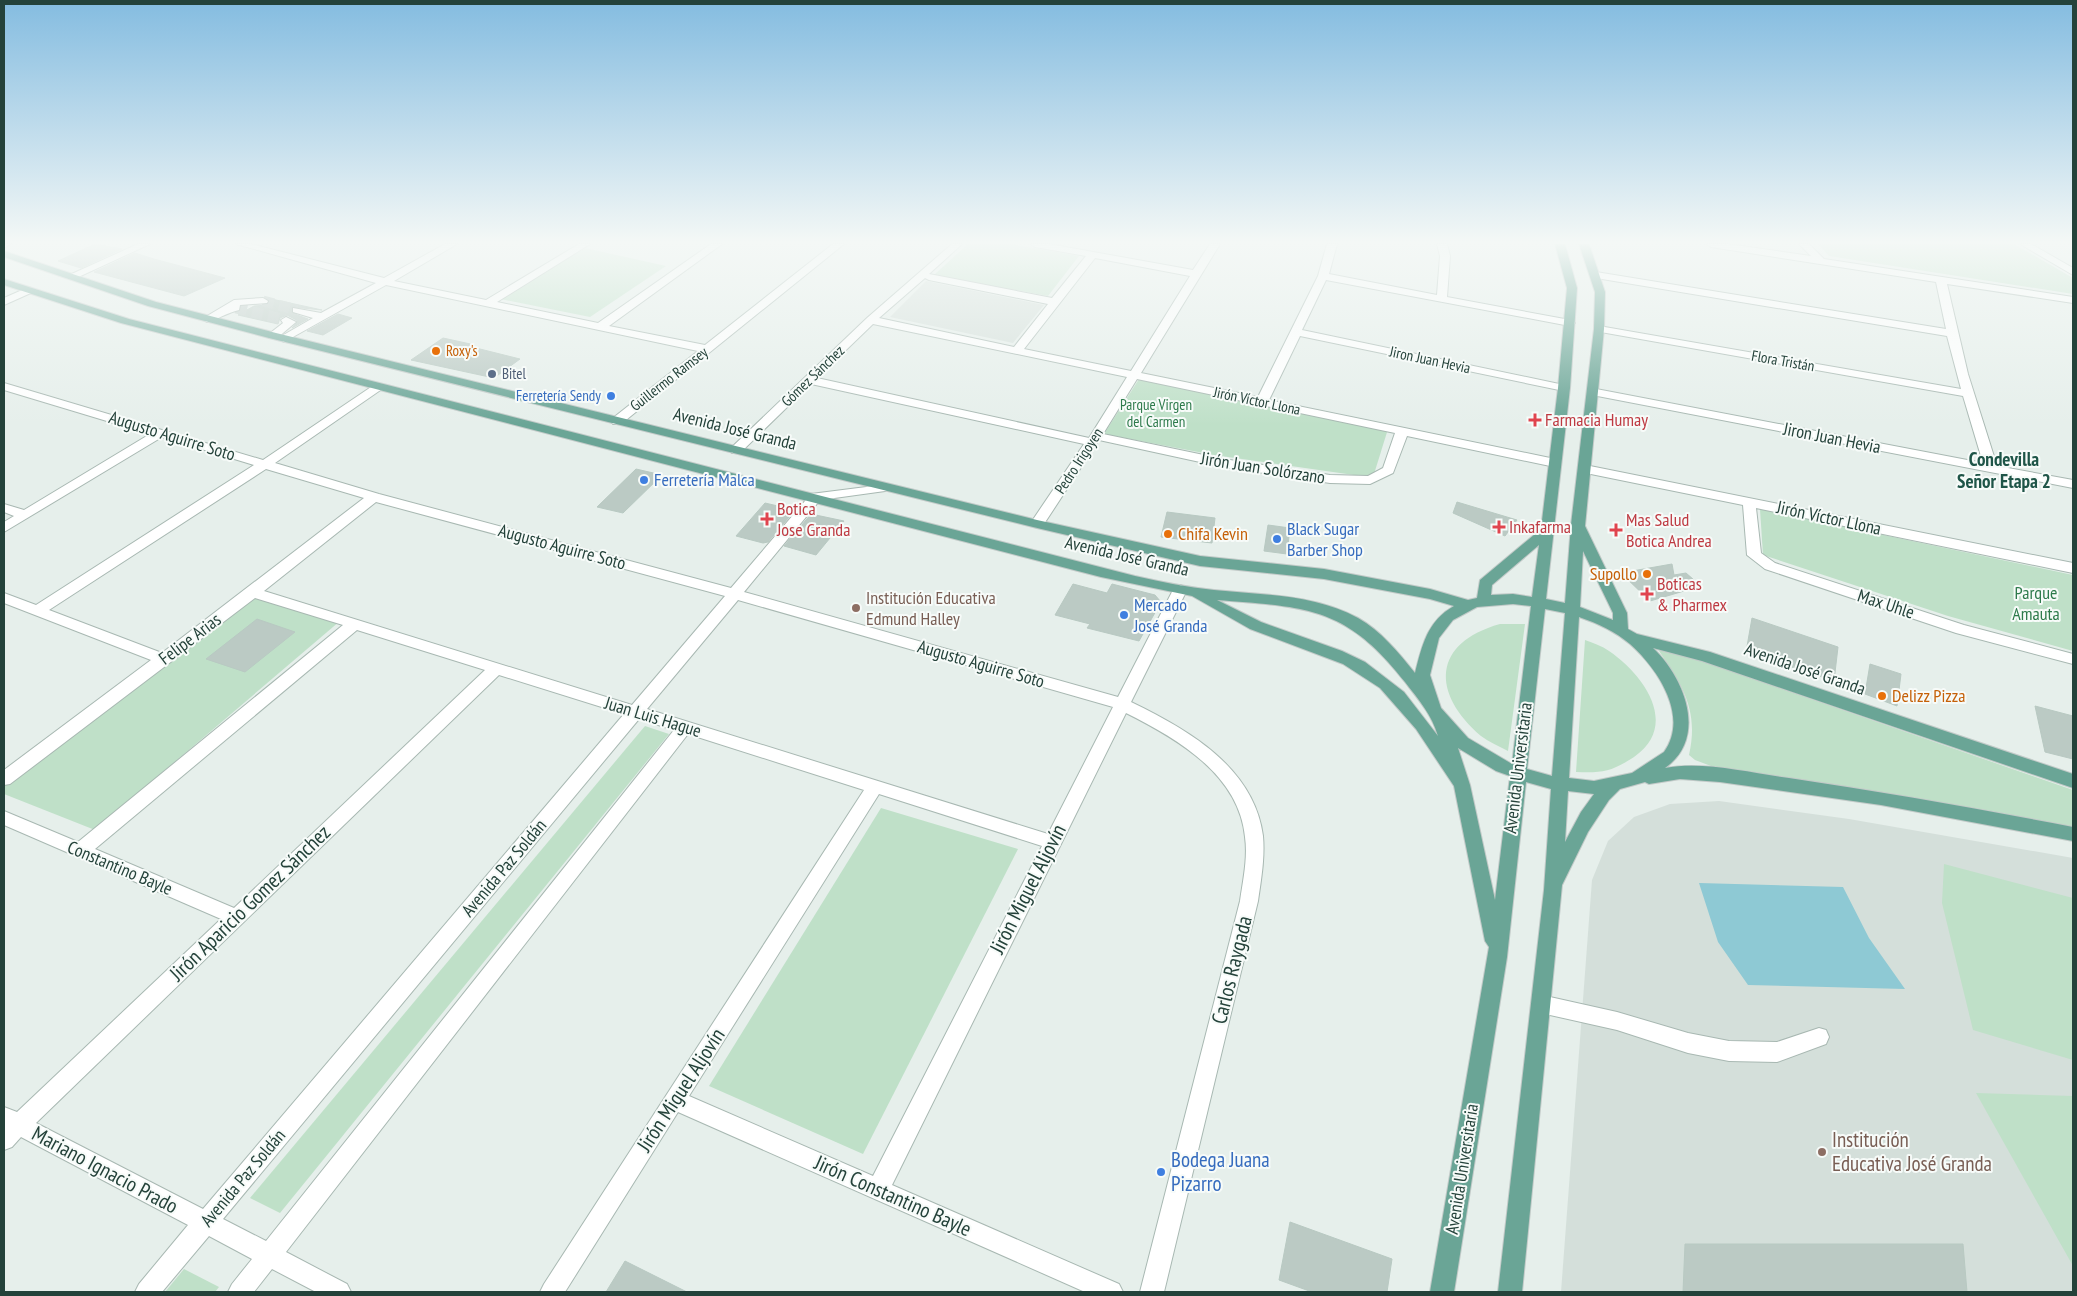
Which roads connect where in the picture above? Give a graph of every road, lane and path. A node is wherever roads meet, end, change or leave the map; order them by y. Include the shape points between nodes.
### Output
1 (73, 304) edge
2 (154, 304) edge
3 (233, 304) tunnel mouth
4 (345, 304) edge
5 (495, 304) edge
6 (632, 304) edge
7 (762, 304) edge
8 (889, 304) edge
9 (1053, 304) edge
10 (1177, 304) edge
11 (1310, 304) edge
12 (1475, 304) edge
13 (1571, 304) edge
14 (1600, 304) edge
15 (1776, 304) edge
16 (1945, 304) edge
17 (236, 308) tunnel mouth
18 (224, 309) junction
19 (322, 317) junction
20 (211, 320) junction
21 (871, 320) junction
22 (1570, 323) junction
23 (600, 327) junction
24 (1600, 329) junction
25 (1297, 332) junction
26 (1950, 333) junction
27 (278, 337) junction
28 (186, 338) junction
29 (706, 349) junction
30 (1017, 350) junction
31 (1133, 375) junction
32 (809, 380) junction
33 (4, 386) edge
34 (378, 387) junction
35 (1564, 388) junction
36 (1591, 392) junction
37 (1966, 393) junction
38 (1262, 402) junction
39 (617, 420) junction
40 (1402, 430) junction
41 (160, 433) junction
42 (1094, 439) junction
43 (736, 450) junction
44 (1555, 463) junction
45 (265, 464) junction
46 (1991, 467) junction
47 (1585, 469) junction
48 (2073, 484) edge
49 (885, 487) junction
50 (374, 497) junction
51 (816, 497) junction
52 (1750, 502) junction
53 (4, 508) edge
54 (24, 515) junction
55 (1037, 524) junction
56 (1578, 525) junction
57 (4, 528) edge
58 (1545, 532) junction
59 (2073, 568) edge
60 (1187, 591) junction
61 (253, 592) junction
62 (735, 594) junction
63 (4, 598) edge
64 (1484, 600) junction
65 (1537, 602) junction
66 (1465, 604) junction
67 (1571, 608) junction
68 (37, 611) junction
69 (354, 624) junction
70 (1621, 630) junction
71 (1636, 639) junction
72 (2073, 659) edge
73 (163, 660) junction
74 (497, 668) junction
75 (1429, 702) junction
76 (1121, 704) junction
77 (636, 711) junction
78 (1443, 723) junction
79 (685, 727) junction
80 (1517, 774) junction
81 (4, 779) edge
82 (1640, 779) junction
83 (2073, 781) edge
84 (1462, 785) junction
85 (875, 786) junction
86 (1560, 786) junction
87 (1614, 786) junction
88 (4, 818) edge
89 (2073, 834) edge
90 (1052, 842) junction
91 (80, 851) junction
92 (1554, 890) junction
93 (236, 917) junction
94 (1496, 957) junction
95 (1541, 1004) junction
96 (1819, 1037) dead end
97 (674, 1100) junction
98 (9, 1127) edge
99 (878, 1190) junction
100 (206, 1223) junction
101 (270, 1256) junction
102 (147, 1292) edge
103 (240, 1292) edge
104 (339, 1292) edge
105 (552, 1292) edge
106 (1112, 1292) edge
107 (1152, 1292) edge
108 (1442, 1292) edge
109 (1510, 1292) edge

1 - 28 main road, Avenida José Granda
2 - 20 main road, Avenida José Granda
3 - 18 street
4 - 19 street
5 - 23 street
6 - 23 street
7 - 29 street, Guillermo Ramsey
8 - 21 street, Gómez Sánchez
9 - 30 street
10 - 31 street, Pedro Irigoyen
11 - 25 street
12 - 22 street
13 - 22 main road, Avenida Universitaria
14 - 24 main road
15 - 26 street
16 - 26 street
17 - 18 street
18 - 20 street
19 - 27 street
19 - 27 street via 300,311 288,321
20 - 27 main road, Avenida José Granda
20 - 28 main road
21 - 30 street, Jirón Víctor Llona
21 - 32 street, Gómez Sánchez
22 - 35 main road, Avenida Universitaria
23 - 29 street
24 - 36 main road
24 - 37 street, Flora Tristán
25 - 35 street, Jiron Juan Hevia
25 - 38 street
26 - 37 street
27 - 39 main road, Avenida José Granda
28 - 34 main road, Avenida José Granda
29 - 39 street, Guillermo Ramsey
30 - 31 street, Jirón Víctor Llona
31 - 38 street, Jirón Víctor Llona
31 - 42 street, Pedro Irigoyen
32 - 42 street, Jirón Juan Solórzano
32 - 43 street, Gómez Sánchez
33 - 41 street, Augusto Aguirre Soto
34 - 45 street
34 - 51 main road, Avenida José Granda
35 - 44 main road, Avenida Universitaria
36 - 46 street, Jiron Juan Hevia
36 - 47 main road
37 - 46 street
38 - 40 street, Jirón Víctor Llona
39 - 43 main road, Avenida José Granda
40 - 42 street, Jirón Juan Solórzano via 1389,470 1370,480 1330,479
40 - 44 street, Jirón Víctor Llona
41 - 45 street, Augusto Aguirre Soto
41 - 54 street
42 - 55 street, Pedro Irigoyen
43 - 49 main road, Avenida José Granda
44 - 58 main road, Avenida Universitaria
45 - 50 street, Augusto Aguirre Soto
45 - 68 street
46 - 48 street, Jiron Juan Hevia
47 - 52 street, Jirón Víctor Llona
47 - 56 main road
49 - 51 street
49 - 55 main road, Avenida José Granda
50 - 61 street, Felipe Arias
50 - 62 street, Augusto Aguirre Soto
51 - 60 main road, Avenida José Granda via 1101,572
51 - 62 street, Avenida Paz Soldán
52 - 59 street, Jirón Víctor Llona
52 - 72 street, Max Uhle via 1754,555 1770,566 1961,629
53 - 54 street
54 - 57 street
55 - 66 main road, Avenida José Granda via 1200,561 1324,574
56 - 67 main road
56 - 70 main road via 1620,613
58 - 64 main road via 1486,583
58 - 65 main road, Avenida Universitaria
60 - 75 main road, Avenida José Granda via 1284,601 1334,613 1355,623 1388,651
60 - 76 street, Jirón Miguel Aljovín
60 - 84 main road via 1228,613 1339,655 1372,673 1409,708
61 - 69 street, Juan Luis Hague
61 - 73 street, Felipe Arias
62 - 76 street, Augusto Aguirre Soto
62 - 77 street, Avenida Paz Soldán
63 - 68 street
64 - 65 main road
64 - 66 main road
65 - 67 main road
65 - 80 main road, Avenida Universitaria
66 - 75 main road via 1437,628 1428,643 1422,661 1422,681
67 - 70 main road
67 - 86 main road
68 - 73 street
69 - 74 street, Juan Luis Hague
69 - 91 street
70 - 71 main road
71 - 82 main road via 1667,677 1682,713 1681,732 1674,751 1660,767
71 - 83 main road, Avenida José Granda via 1705,656
73 - 81 street, Felipe Arias
74 - 77 street, Juan Luis Hague
74 - 93 street, Jirón Aparicio Gomez Sánchez
75 - 78 main road
76 - 90 street, Jirón Miguel Aljovín
76 - 107 street, Carlos Raygada via 1165,725 1206,755 1234,785 1250,818 1255,858 1249,901
77 - 79 street, Juan Luis Hague
77 - 100 street, Avenida Paz Soldán
78 - 80 main road via 1463,743
78 - 84 main road
79 - 85 street, Juan Luis Hague
79 - 101 street
80 - 86 main road
80 - 94 main road, Avenida Universitaria
82 - 87 main road
82 - 89 main road via 1680,772 1720,775 1881,798
84 - 94 main road
85 - 90 street, Juan Luis Hague
85 - 97 street, Jirón Miguel Aljovín
86 - 87 main road
86 - 92 main road
87 - 92 main road via 1594,803 1587,815
88 - 91 street, Constantino Bayle
90 - 99 street, Jirón Miguel Aljovín
91 - 93 street, Constantino Bayle
92 - 95 main road
93 - 98 street, Jirón Aparicio Gomez Sánchez
94 - 108 main road, Avenida Universitaria
95 - 96 street via 1729,1051 1777,1052
95 - 109 main road
97 - 99 street, Jirón Constantino Bayle
97 - 105 street, Jirón Miguel Aljovín
98 - 100 street, Mariano Ignacio Prado
99 - 106 street, Jirón Constantino Bayle
100 - 101 street, Mariano Ignacio Prado
100 - 102 street, Avenida Paz Soldán
101 - 103 street
101 - 104 street, Mariano Ignacio Prado

